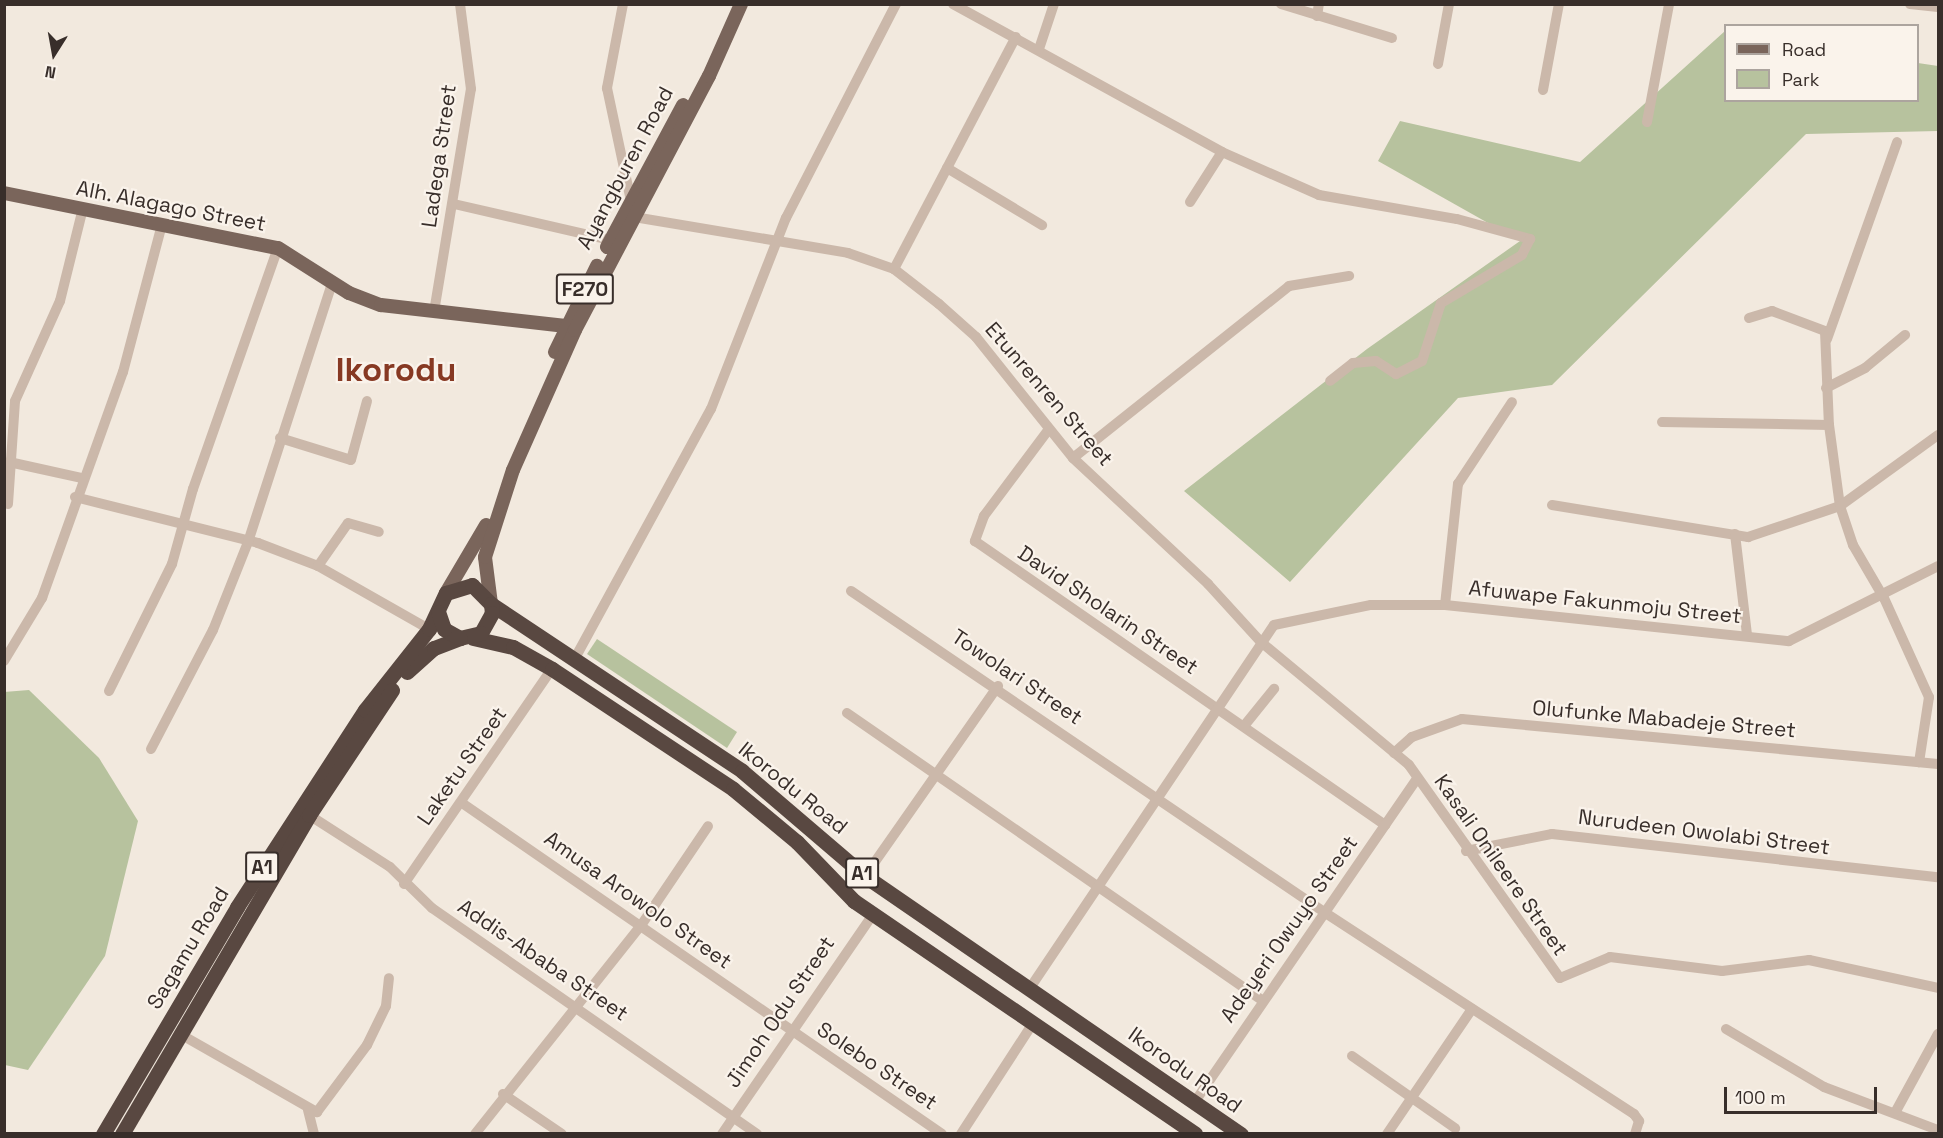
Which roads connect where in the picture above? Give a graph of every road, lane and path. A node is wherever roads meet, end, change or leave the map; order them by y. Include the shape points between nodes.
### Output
1 (460, 4) edge
2 (623, 4) edge
3 (741, 4) edge
4 (896, 4) edge
5 (953, 4) edge
6 (1054, 4) edge
7 (1281, 4) edge
8 (1319, 4) edge
9 (1449, 4) edge
10 (1559, 4) edge
11 (1669, 4) edge
12 (1910, 4) edge
13 (1938, 7) edge
14 (1317, 16) junction
15 (1016, 38) junction
16 (1392, 38) dead end
17 (1039, 49) junction
18 (711, 62) junction
19 (1438, 64) dead end
20 (1543, 90) dead end
21 (1647, 122) dead end
22 (1898, 142) dead end
23 (1222, 152) junction
24 (947, 168) junction
25 (4, 193) edge
26 (631, 201) junction
27 (1190, 202) dead end
28 (454, 204) junction
29 (82, 212) junction
30 (633, 217) junction
31 (162, 224) junction
32 (1042, 225) dead end
33 (779, 239) junction
34 (610, 240) junction
35 (278, 248) junction
36 (894, 269) junction
37 (1349, 276) dead end
38 (332, 283) junction
39 (434, 312) junction
40 (1749, 318) dead end
41 (566, 326) junction
42 (1905, 335) dead end
43 (1827, 339) junction
44 (1330, 381) dead end
45 (1826, 388) junction
46 (367, 401) dead end
47 (1512, 402) dead end
48 (1662, 422) dead end
49 (1829, 424) junction
50 (1049, 429) junction
51 (1938, 435) edge
52 (280, 438) junction
53 (1073, 458) junction
54 (9, 462) junction
55 (82, 478) junction
56 (75, 497) junction
57 (8, 504) dead end
58 (1552, 505) dead end
59 (1840, 506) junction
60 (183, 527) junction
61 (488, 530) junction
62 (379, 532) dead end
63 (1735, 534) junction
64 (248, 542) junction
65 (318, 566) junction
66 (1938, 566) edge
67 (851, 591) dead end
68 (446, 593) junction
69 (1884, 598) junction
70 (491, 604) junction
71 (1444, 605) junction
72 (438, 612) junction
73 (429, 629) junction
74 (1747, 635) junction
75 (466, 638) junction
76 (1261, 642) junction
77 (574, 660) junction
78 (4, 661) edge
79 (552, 669) junction
80 (998, 686) junction
81 (1274, 689) dead end
82 (109, 691) dead end
83 (1934, 695) edge
84 (1220, 709) junction
85 (847, 713) dead end
86 (1244, 726) junction
87 (151, 749) dead end
88 (1394, 753) junction
89 (1918, 762) junction
90 (1938, 764) edge
91 (937, 773) junction
92 (1417, 778) junction
93 (1159, 798) junction
94 (462, 803) junction
95 (309, 816) junction
96 (1385, 825) junction
97 (708, 826) dead end
98 (1466, 851) junction
99 (865, 876) junction
100 (1938, 877) edge
101 (404, 884) junction
102 (1100, 886) junction
103 (1324, 912) junction
104 (873, 914) junction
105 (642, 924) junction
106 (223, 929) junction
107 (237, 939) junction
108 (389, 978) dead end
109 (1030, 988) junction
110 (1938, 988) edge
111 (1262, 1000) junction
112 (576, 1005) junction
113 (1472, 1009) junction
114 (1033, 1023) junction
115 (1726, 1029) dead end
116 (791, 1032) junction
117 (180, 1034) junction
118 (1938, 1034) edge
119 (1352, 1056) dead end
120 (503, 1094) junction
121 (1411, 1097) junction
122 (1194, 1102) junction
123 (308, 1110) junction
124 (1896, 1111) junction
125 (733, 1117) junction
126 (1455, 1128) dead end
127 (1938, 1130) edge
128 (1636, 1133) edge
129 (103, 1134) edge
130 (122, 1134) edge
131 (314, 1134) edge
132 (475, 1134) edge
133 (562, 1134) edge
134 (722, 1134) edge
135 (757, 1134) edge
136 (942, 1134) edge
137 (961, 1134) edge
138 (1195, 1134) edge
139 (1241, 1134) edge
140 (1387, 1134) edge

1 - 28 street, Ladega Street via 471,89
2 - 26 street via 607,88
3 - 18 main road, Ayangburen Road / F270
4 - 33 street via 844,98
5 - 15 street
6 - 17 street
7 - 14 street
8 - 14 street
9 - 19 street
10 - 20 street
11 - 21 street
12 - 13 street
14 - 16 street
15 - 17 street
15 - 24 street
17 - 23 street
18 - 26 main road, Ayangburen Road / F270
18 - 30 main road, Ayangburen Road / F270
22 - 43 street
23 - 27 street
23 - 44 street via 1319,195 1457,219 1530,239 1521,255 1441,303 1422,361 1396,374 1376,361 1353,363
24 - 32 street
24 - 36 street
25 - 29 main road, Alh. Alagago Street
26 - 34 main road, Ayangburen Road / F270
28 - 34 street
28 - 39 street, Ladega Street
29 - 31 main road, Alh. Alagago Street
29 - 54 street via 60,301 15,401
30 - 33 street, Etunrenren Street via 726,236
30 - 61 main road, Ayangburen Road / F270 via 575,330
31 - 35 main road, Alh. Alagago Street
31 - 55 street via 123,372
33 - 36 street, Etunrenren Street
33 - 77 street via 711,409
34 - 41 main road, Ayangburen Road / F270
35 - 38 main road, Alh. Alagago Street
35 - 60 street
36 - 50 street, Etunrenren Street via 976,337
37 - 53 street via 1289,286
38 - 39 main road, Alh. Alagago Street via 381,305
38 - 52 street
39 - 41 main road, Alh. Alagago Street
40 - 43 street via 1772,311 1792,315 1821,327
41 - 61 main road, Ayangburen Road / F270
42 - 45 street via 1865,368
43 - 45 street
45 - 49 street
46 - 52 street via 351,460
47 - 71 street via 1458,484
48 - 49 street
49 - 59 street
50 - 53 street, Etunrenren Street
50 - 84 street, David Sholarin Street via 984,516 975,541
51 - 59 street
52 - 64 street
53 - 76 street, Etunrenren Street via 1208,584
54 - 55 street
54 - 57 street
55 - 56 street
56 - 60 street
56 - 78 street via 42,598
58 - 63 street
59 - 63 street via 1762,534
59 - 69 street via 1853,545
60 - 64 street
60 - 82 street via 172,564
61 - 68 main road, F270
61 - 70 main road, F270 via 484,576
62 - 65 street via 348,523
63 - 74 street
64 - 65 street
64 - 87 street via 213,630
65 - 73 street
66 - 69 street, Afuwape Fakunmoju Street
67 - 80 street, Towolari Street
68 - 70 highway via 472,585
68 - 72 highway
69 - 74 street, Afuwape Fakunmoju Street via 1789,640
69 - 83 street
70 - 75 highway via 488,627
70 - 77 highway, Ikorodu Road / A1
71 - 74 street, Afuwape Fakunmoju Street
71 - 76 street, Afuwape Fakunmoju Street via 1371,605 1309,616 1274,625
72 - 73 highway, Sagamu Road / A1
72 - 75 highway via 444,629
73 - 106 highway, Sagamu Road / A1 via 365,710
75 - 79 highway, Ikorodu Road / A1 via 513,647
75 - 95 highway, Sagamu Road / A1 via 427,652 400,679
76 - 84 street, Afuwape Fakunmoju Street
76 - 88 street, Etunrenren Street
77 - 99 highway, Ikorodu Road / A1 via 742,771
79 - 94 street, Laketu Street
79 - 104 highway, Ikorodu Road / A1 via 763,811 830,881
80 - 91 street
80 - 93 street, Towolari Street
81 - 86 street
83 - 89 street
84 - 86 street, David Sholarin Street
84 - 93 street, Afuwape Fakunmoju Street
85 - 91 street
86 - 96 street, David Sholarin Street
88 - 89 street, Olufunke Mabadeje Street via 1412,737 1462,719
88 - 92 street, Etunrenren Street
89 - 90 street, Olufunke Mabadeje Street
91 - 99 street
91 - 102 street
92 - 96 street, Adeyeri Owuyo Street
92 - 98 street, Kasali Onileere Street
93 - 102 street, Afuwape Fakunmoju Street
93 - 103 street, Towolari Street
94 - 101 street, Laketu Street
94 - 105 street, Amusa Arowolo Street
95 - 101 street, Addis-Ababa Street via 390,867
95 - 107 highway, Sagamu Road / A1
96 - 103 street, Adeyeri Owuyo Street
97 - 105 street
98 - 100 street, Nurudeen Owolabi Street via 1552,834
98 - 110 street, Kasali Onileere Street via 1560,978 1610,957 1722,971 1809,960
99 - 109 highway, Ikorodu Road / A1
101 - 112 street, Addis-Ababa Street
102 - 109 street, Afuwape Fakunmoju Street
102 - 111 street
103 - 111 street, Adeyeri Owuyo Street
103 - 113 street, Towolari Street
104 - 114 highway, Ikorodu Road / A1
104 - 116 street, Jimoh Odu Street
105 - 112 street
105 - 116 street, Amusa Arowolo Street
106 - 107 highway
106 - 129 highway, Sagamu Road / A1
107 - 117 highway, Sagamu Road / A1
108 - 123 street via 386,1006 359,1059 324,1107
109 - 122 highway, Ikorodu Road / A1
111 - 122 street, Adeyeri Owuyo Street
112 - 120 street
112 - 125 street, Addis-Ababa Street
113 - 121 street
113 - 128 street, Towolari Street via 1635,1114 1639,1121
114 - 137 street
114 - 138 highway, Ikorodu Road / A1
115 - 124 street via 1824,1087
116 - 125 street, Jimoh Odu Street
116 - 136 street, Solebo Street
117 - 123 street
117 - 130 highway, Sagamu Road / A1
118 - 124 street
119 - 121 street
120 - 132 street
120 - 133 street
121 - 126 street
121 - 140 street
122 - 139 highway, Ikorodu Road / A1
123 - 131 street
124 - 127 street
125 - 134 street, Jimoh Odu Street
125 - 135 street, Addis-Ababa Street

